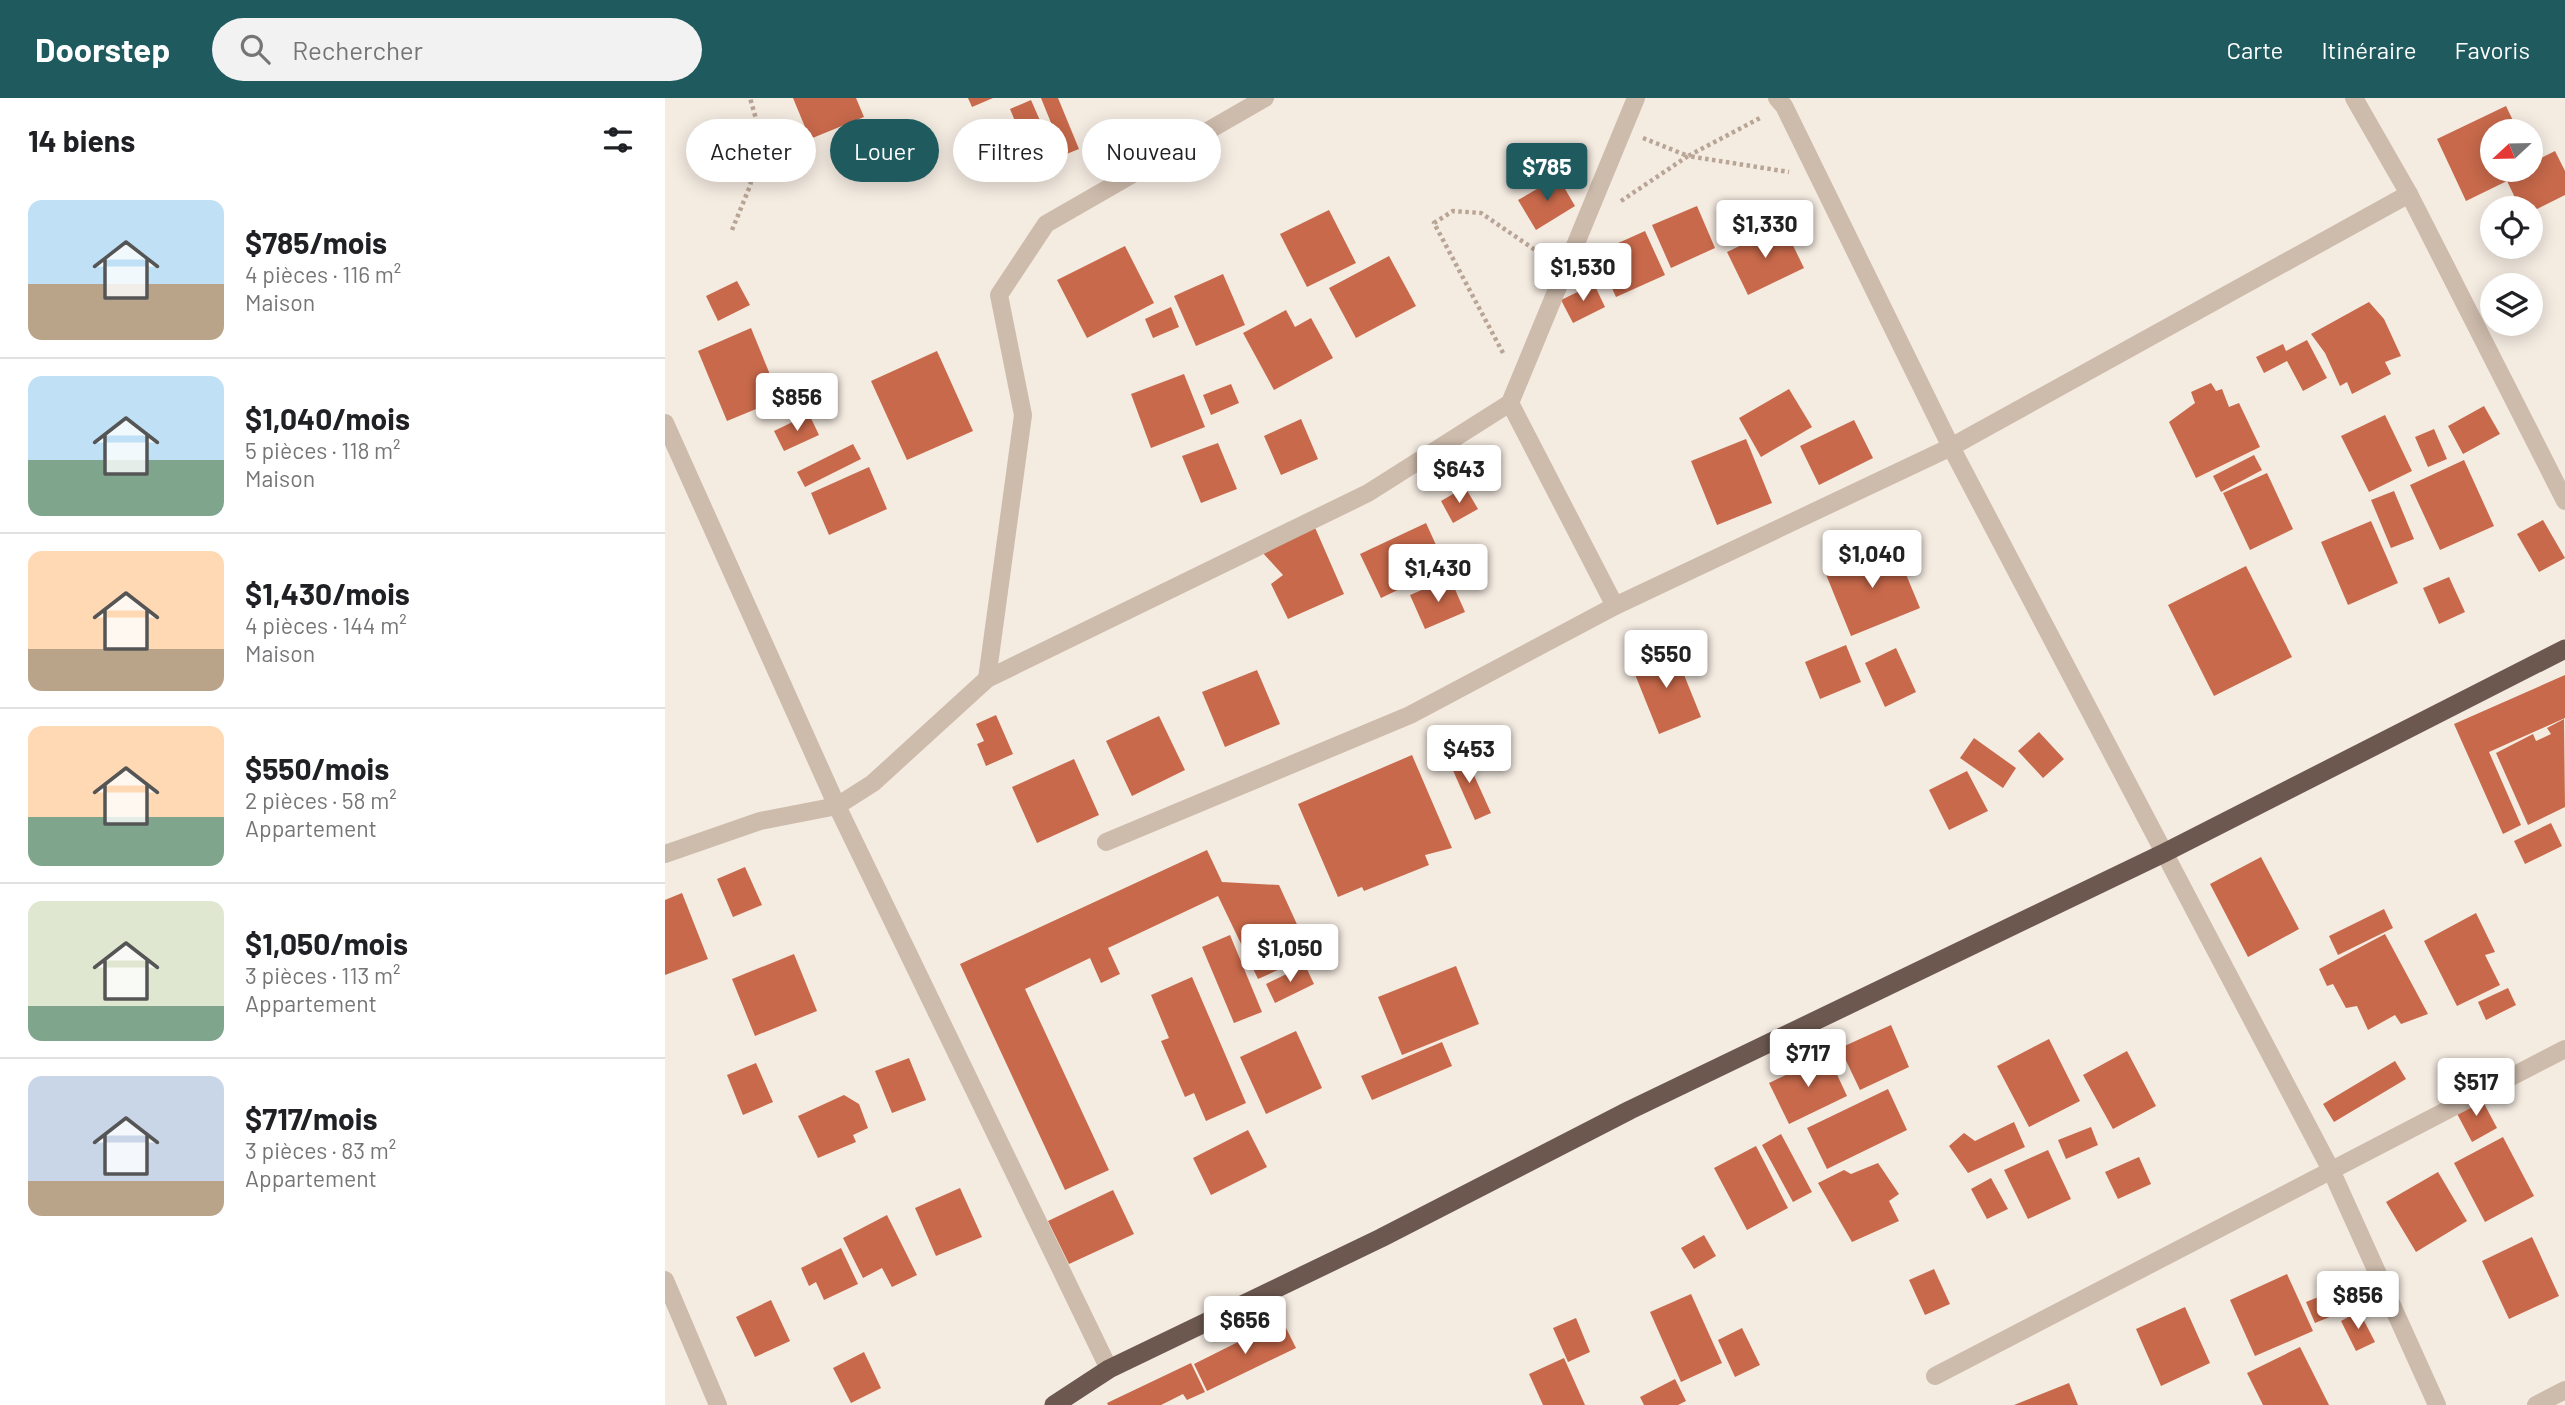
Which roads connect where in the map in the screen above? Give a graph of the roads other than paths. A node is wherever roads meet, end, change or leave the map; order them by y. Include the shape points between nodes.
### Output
1 (1265, 98) edge
2 (1636, 98) edge
3 (2354, 98) edge
4 (1780, 102) edge
5 (2409, 194) junction
6 (1510, 403) junction
7 (665, 423) edge
8 (1951, 447) junction
9 (2565, 501) edge
10 (1615, 606) junction
11 (2565, 649) edge
12 (987, 679) junction
13 (837, 806) junction
14 (1106, 842) dead end
15 (2164, 853) junction
16 (665, 854) edge
17 (2565, 1049) edge
18 (2331, 1170) junction
19 (665, 1280) edge
20 (1109, 1368) junction
21 (1935, 1377) dead end
22 (2565, 1390) edge
23 (718, 1405) edge
24 (1055, 1405) edge
25 (2437, 1405) edge
26 (2536, 1405) edge

1 - 12 street via 1046,224 999,295 1023,415
2 - 6 street
3 - 5 street
4 - 8 street
5 - 8 street
5 - 9 street
6 - 10 street
6 - 12 street via 1368,493
7 - 13 street
8 - 10 street
8 - 15 street
10 - 14 street via 1410,715
11 - 15 highway
12 - 13 street via 873,783
13 - 16 street via 761,821
13 - 20 street
15 - 18 street
15 - 20 highway
17 - 18 street
18 - 21 street
18 - 25 street
19 - 23 street
20 - 24 highway
22 - 26 street

